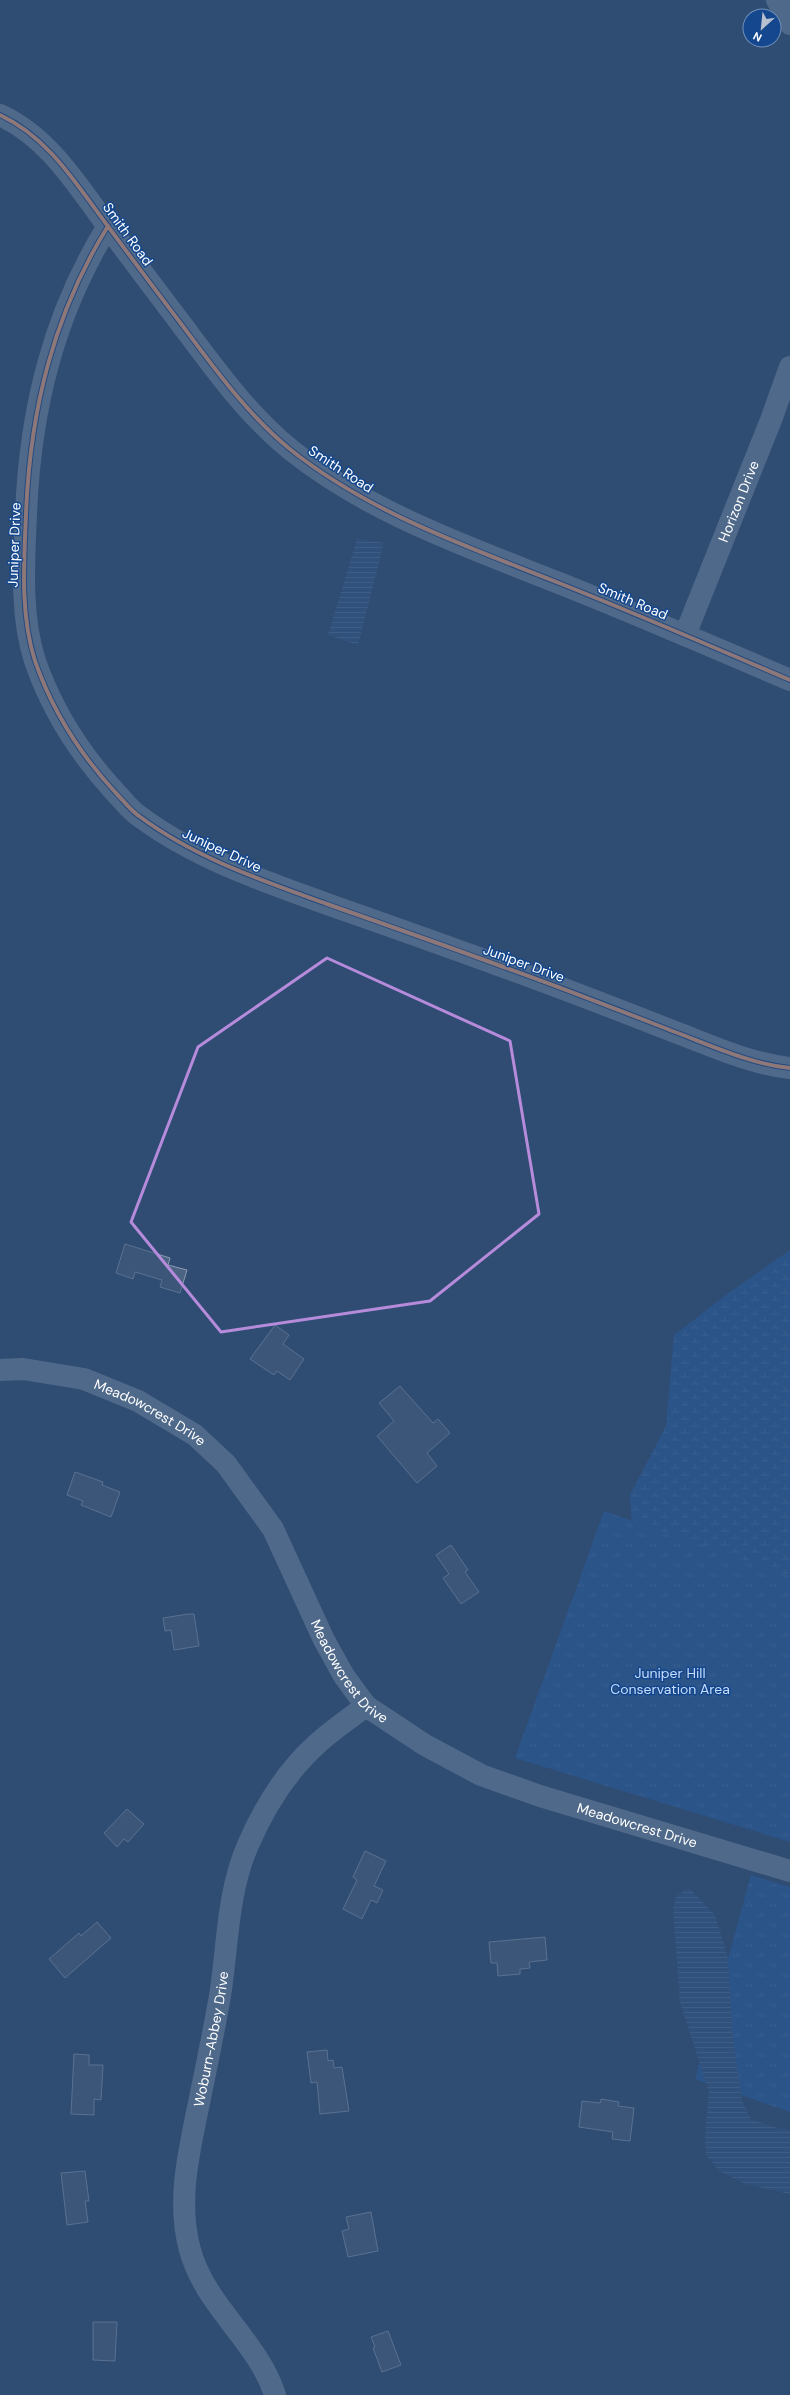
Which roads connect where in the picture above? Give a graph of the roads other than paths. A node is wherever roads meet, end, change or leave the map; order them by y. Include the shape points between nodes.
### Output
1 (777, 0) edge
2 (790, 24) edge
3 (0, 115) edge
4 (108, 226) junction
5 (790, 367) edge
6 (685, 635) junction
7 (790, 680) edge
8 (790, 1068) edge
9 (0, 1370) edge
10 (366, 1706) junction
11 (790, 1870) edge
12 (275, 2395) edge

1 - 2 street
3 - 4 street, Smith Road via 24,129 55,156
4 - 6 street, Smith Road via 245,406 290,449 342,485 396,516 453,542
4 - 8 street, Juniper Drive via 88,259 71,296 50,354 35,413 28,474 25,536 24,598 35,659 59,716 94,769 136,814 187,848 244,874 537,979 712,1046 772,1066
5 - 6 street, Horizon Drive
6 - 7 street, Smith Road
9 - 10 street, Meadowcrest Drive via 22,1369 84,1379 138,1401 195,1435 226,1464 272,1529 324,1640 344,1676
10 - 11 street, Meadowcrest Drive via 425,1745 481,1775 540,1796
10 - 12 street, Woburn-Abbey Drive via 318,1744 290,1774 249,1844 235,1883 211,2046 186,2168 183,2209 190,2250 206,2288 255,2355

